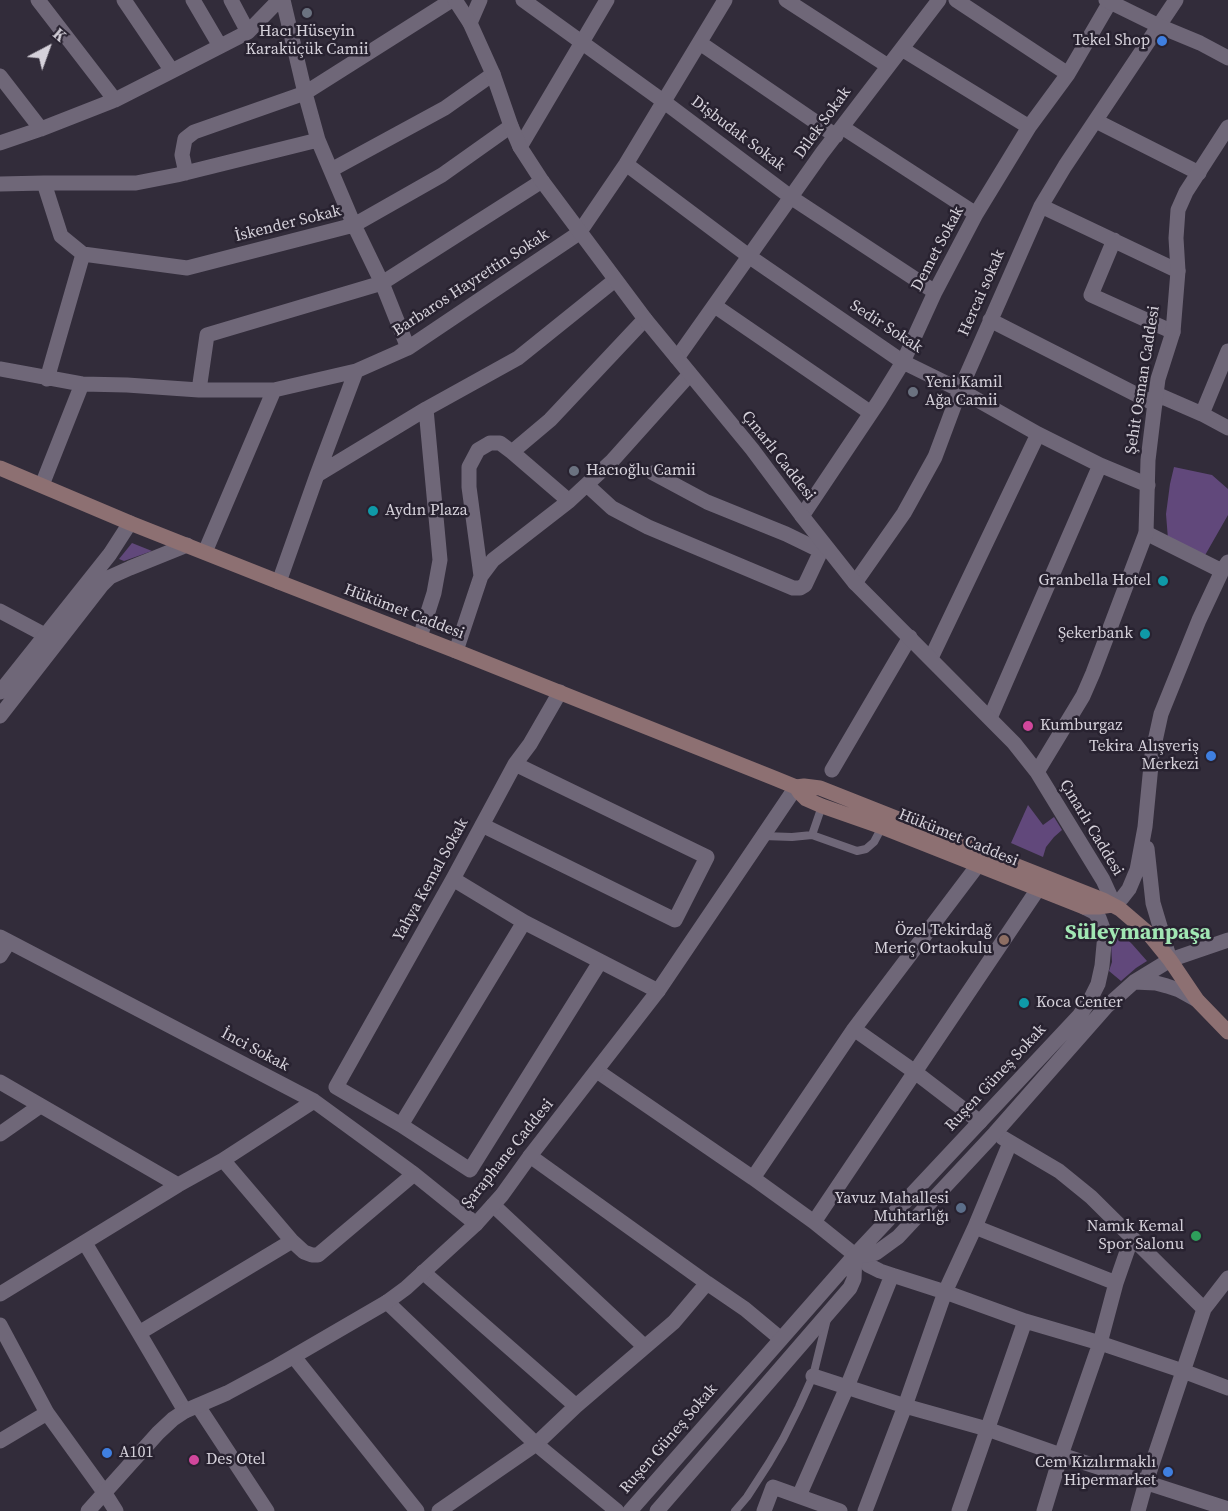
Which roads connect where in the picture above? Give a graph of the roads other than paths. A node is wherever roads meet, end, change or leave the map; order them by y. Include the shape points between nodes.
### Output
1 (38, 0) edge
2 (124, 0) edge
3 (193, 0) edge
4 (231, 0) edge
5 (281, 0) edge
6 (453, 0) edge
7 (480, 0) edge
8 (523, 0) edge
9 (607, 0) edge
10 (725, 0) edge
11 (786, 0) edge
12 (939, 0) edge
13 (957, 0) edge
14 (1176, 0) edge
15 (1108, 1) edge
16 (470, 23) junction
17 (1160, 26) junction
18 (248, 32) junction
19 (583, 43) junction
20 (700, 43) junction
21 (220, 46) junction
22 (902, 49) junction
23 (1228, 58) edge
24 (888, 66) junction
25 (172, 71) junction
26 (493, 74) junction
27 (1068, 74) junction
28 (0, 76) edge
29 (305, 93) junction
30 (115, 100) junction
31 (663, 101) junction
32 (1096, 121) junction
33 (511, 126) junction
34 (1029, 127) junction
35 (1228, 127) edge
36 (41, 129) junction
37 (839, 132) junction
38 (318, 140) junction
39 (0, 143) edge
40 (520, 147) junction
41 (626, 164) junction
42 (331, 170) junction
43 (186, 173) junction
44 (1199, 173) junction
45 (542, 181) junction
46 (44, 183) junction
47 (0, 184) edge
48 (792, 198) junction
49 (1041, 206) junction
50 (976, 214) junction
51 (354, 225) junction
52 (579, 233) junction
53 (1114, 240) junction
54 (83, 254) junction
55 (750, 256) junction
56 (1178, 271) junction
57 (615, 280) junction
58 (382, 283) junction
59 (935, 292) junction
60 (715, 306) junction
61 (645, 319) junction
62 (990, 320) junction
63 (1173, 332) junction
64 (408, 348) junction
65 (1228, 351) edge
66 (678, 358) junction
67 (903, 362) junction
68 (0, 369) edge
69 (356, 371) junction
70 (690, 374) junction
71 (47, 379) junction
72 (82, 384) junction
73 (199, 390) junction
74 (273, 390) junction
75 (960, 390) junction
76 (1156, 399) junction
77 (426, 409) junction
78 (871, 413) junction
79 (1202, 414) junction
80 (1228, 428) edge
81 (1038, 434) junction
82 (512, 452) junction
83 (1100, 465) junction
84 (0, 468) edge
85 (653, 473) dead end
86 (317, 475) junction
87 (42, 485) junction
88 (587, 485) junction
89 (1148, 485) junction
90 (569, 501) junction
91 (802, 516) junction
92 (130, 523) junction
93 (1146, 533) junction
94 (187, 545) junction
95 (824, 550) junction
96 (205, 552) junction
97 (1225, 566) edge
98 (481, 576) junction
99 (279, 582) junction
100 (855, 583) junction
101 (0, 611) edge
102 (420, 637) junction
103 (910, 637) junction
104 (50, 640) junction
105 (456, 651) junction
106 (931, 658) junction
107 (0, 692) edge
108 (560, 692) junction
109 (0, 716) edge
110 (990, 718) junction
111 (514, 764) junction
112 (832, 770) dead end
113 (1037, 772) junction
114 (796, 787) junction
115 (822, 806) junction
116 (885, 821) junction
117 (482, 825) junction
118 (1146, 827) junction
119 (812, 835) junction
120 (763, 837) junction
121 (978, 865) junction
122 (453, 879) junction
123 (1038, 889) junction
124 (1114, 904) junction
125 (1084, 907) junction
126 (524, 922) junction
127 (4, 939) edge
128 (1224, 946) edge
129 (0, 956) edge
130 (1170, 960) junction
131 (600, 962) junction
132 (1134, 982) junction
133 (658, 992) junction
134 (1197, 1000) junction
135 (854, 1029) junction
136 (1228, 1032) edge
137 (597, 1071) junction
138 (915, 1072) junction
139 (0, 1082) edge
140 (314, 1101) junction
141 (40, 1106) junction
142 (980, 1122) junction
143 (401, 1125) junction
144 (995, 1133) junction
145 (0, 1134) edge
146 (1010, 1143) junction
147 (530, 1155) junction
148 (223, 1160) junction
149 (414, 1174) junction
150 (753, 1178) junction
151 (178, 1185) junction
152 (493, 1206) junction
153 (814, 1222) junction
154 (476, 1224) junction
155 (975, 1227) junction
156 (1132, 1237) junction
157 (292, 1241) junction
158 (85, 1243) junction
159 (855, 1255) junction
160 (868, 1265) dead end
161 (423, 1272) junction
162 (892, 1275) junction
163 (1228, 1278) edge
164 (707, 1283) junction
165 (1116, 1283) junction
166 (945, 1292) junction
167 (0, 1294) edge
168 (387, 1302) junction
169 (1204, 1309) junction
170 (829, 1313) junction
171 (1025, 1321) junction
172 (0, 1325) edge
173 (139, 1333) junction
174 (781, 1339) junction
175 (1100, 1343) junction
176 (645, 1347) junction
177 (294, 1357) junction
178 (1183, 1371) junction
179 (813, 1376) junction
180 (847, 1387) junction
181 (1228, 1388) edge
182 (576, 1406) junction
183 (905, 1406) junction
184 (192, 1409) junction
185 (47, 1413) junction
186 (987, 1429) junction
187 (0, 1441) edge
188 (536, 1444) junction
189 (1061, 1455) junction
190 (1146, 1482) junction
191 (104, 1492) junction
192 (799, 1496) junction
193 (1228, 1509) edge
194 (88, 1511) edge
195 (117, 1511) edge
196 (267, 1511) edge
197 (417, 1511) edge
198 (440, 1511) edge
199 (616, 1511) edge
200 (630, 1511) edge
201 (657, 1511) edge
202 (735, 1511) edge
203 (764, 1511) edge
204 (840, 1511) edge
205 (865, 1511) edge
206 (959, 1511) edge
207 (1044, 1511) edge
208 (1138, 1511) edge

1 - 30 street
2 - 25 street
3 - 21 street
4 - 18 street
5 - 18 street
5 - 29 street
6 - 16 street, Çınarlı Caddesi
6 - 29 street
7 - 16 street
8 - 19 street, Dişbudak Sokak
9 - 19 street
10 - 20 street
11 - 24 street
12 - 22 street, Dilek Sokak
13 - 27 street
14 - 17 street, Hercai sokak
15 - 17 street
15 - 27 street, Demet Sokak
16 - 26 street, Çınarlı Caddesi
17 - 23 street
17 - 32 street, Hercai sokak
18 - 21 street
19 - 31 street, Dişbudak Sokak
19 - 40 street
20 - 31 street
20 - 37 street
21 - 25 street
22 - 24 street, Dilek Sokak
22 - 34 street
24 - 37 street, Dilek Sokak
25 - 30 street
26 - 33 street, Çınarlı Caddesi
26 - 42 street via 445,108
27 - 34 street, Demet Sokak
28 - 36 street
29 - 38 street
29 - 43 street via 194,132 185,140 182,155
30 - 36 street
31 - 41 street
31 - 48 street, Dişbudak Sokak
32 - 44 street
32 - 49 street, Hercai sokak
33 - 40 street, Çınarlı Caddesi
33 - 51 street, İskender Sokak via 442,175
34 - 50 street, Demet Sokak
35 - 44 street, Şehit Osman Caddesi
36 - 39 street
37 - 48 street, Dilek Sokak
37 - 50 street
38 - 42 street
38 - 43 street
40 - 45 street, Çınarlı Caddesi
41 - 52 street
41 - 55 street, Sedir Sokak
42 - 51 street
43 - 46 street via 136,183
44 - 56 street, Şehit Osman Caddesi via 1178,210
45 - 52 street, Çınarlı Caddesi
45 - 58 street
46 - 47 street
46 - 54 street via 61,236
48 - 55 street, Dilek Sokak
48 - 59 street, Dişbudak Sokak
49 - 53 street
49 - 62 street, Hercai sokak
50 - 59 street, Demet Sokak
51 - 54 street, İskender Sokak via 187,268
51 - 58 street
52 - 57 street, Çınarlı Caddesi
52 - 64 street, Barbaros Hayrettin Sokak
53 - 56 street
53 - 63 street via 1090,295
54 - 71 street
55 - 60 street, Dilek Sokak
55 - 67 street, Sedir Sokak
56 - 63 street, Şehit Osman Caddesi
57 - 61 street, Çınarlı Caddesi
57 - 77 street via 518,358
58 - 64 street
58 - 73 street via 207,335
59 - 67 street, Demet Sokak
60 - 66 street, Dilek Sokak
60 - 78 street
61 - 66 street, Çınarlı Caddesi
61 - 82 street via 550,420
62 - 75 street, Hercai sokak
62 - 76 street
63 - 76 street, Şehit Osman Caddesi
64 - 69 street, Barbaros Hayrettin Sokak
65 - 79 street
66 - 70 street, Çınarlı Caddesi
67 - 75 street, Sedir Sokak
67 - 78 street, Demet Sokak
68 - 71 street, Barbaros Hayrettin Sokak
69 - 74 street, Barbaros Hayrettin Sokak
69 - 86 street
70 - 88 street
70 - 91 street, Çınarlı Caddesi
71 - 72 street, Barbaros Hayrettin Sokak
72 - 73 street, Barbaros Hayrettin Sokak
72 - 87 street
73 - 74 street, Barbaros Hayrettin Sokak
74 - 96 street
75 - 81 street, Sedir Sokak
75 - 100 street, Hercai sokak via 935,457 904,513
76 - 79 street
76 - 89 street, Şehit Osman Caddesi
77 - 86 street
77 - 102 street via 440,560
78 - 91 street, Demet Sokak
79 - 80 street
81 - 83 street, Sedir Sokak
81 - 106 street
82 - 90 street
82 - 98 street via 500,443 490,443 478,450 469,466
83 - 89 street, Sedir Sokak
83 - 110 street
84 - 87 main road, Hükümet Caddesi
85 - 95 street via 707,502
86 - 99 street
87 - 92 main road, Hükümet Caddesi
88 - 90 street
88 - 95 street via 612,508 648,527 793,588 805,585
89 - 93 street, Şehit Osman Caddesi
90 - 98 street via 493,560
91 - 95 street, Çınarlı Caddesi
92 - 94 main road, Hükümet Caddesi
92 - 104 street
93 - 97 street
93 - 113 street, Şehit Osman Caddesi via 1083,696
94 - 96 main road, Hükümet Caddesi
94 - 104 street via 110,578
95 - 100 street, Çınarlı Caddesi
96 - 99 main road, Hükümet Caddesi
97 - 118 street via 1161,714 1152,755
98 - 105 street
99 - 102 main road, Hükümet Caddesi
100 - 103 street, Çınarlı Caddesi
101 - 104 street
102 - 105 main road, Hükümet Caddesi
103 - 106 street, Çınarlı Caddesi
103 - 112 street
104 - 107 street
104 - 109 street
105 - 108 main road, Hükümet Caddesi
106 - 110 street, Çınarlı Caddesi
108 - 111 street, Yahya Kemal Sokak
108 - 114 main road, Hükümet Caddesi
110 - 113 street, Çınarlı Caddesi
111 - 117 street, Yahya Kemal Sokak
111 - 117 street via 707,857 675,920
113 - 124 street, Çınarlı Caddesi
114 - 115 main road, Hükümet Caddesi via 806,799
114 - 116 main road, Hükümet Caddesi via 820,788
114 - 120 street, Şaraphane Caddesi
115 - 116 main road, Hükümet Caddesi
115 - 119 lane
116 - 119 lane via 874,842 857,851
116 - 121 main road, Hükümet Caddesi
116 - 124 main road, Hükümet Caddesi
117 - 122 street, Yahya Kemal Sokak
118 - 124 street via 1133,880
118 - 130 street via 1151,896
119 - 120 lane
120 - 133 street, Şaraphane Caddesi
121 - 123 main road, Hükümet Caddesi
121 - 135 street
122 - 126 street
122 - 143 street, Yahya Kemal Sokak via 336,1087
123 - 125 main road, Hükümet Caddesi
123 - 138 street
124 - 125 main road, Hükümet Caddesi
124 - 130 main road, Hükümet Caddesi via 1148,933
125 - 142 street, Ruşen Güneş Sokak via 1099,918 1105,934 1098,984 1079,1016
126 - 131 street
126 - 143 street
127 - 129 street
127 - 140 street, İnci Sokak
128 - 130 street, Ruşen Güneş Sokak
130 - 132 street, Ruşen Güneş Sokak
130 - 134 main road, Hükümet Caddesi
131 - 133 street
131 - 143 street via 470,1170
132 - 134 street via 1167,986
132 - 144 street, Ruşen Güneş Sokak via 1106,1007
133 - 137 street, Şaraphane Caddesi
134 - 136 main road, Hükümet Caddesi
135 - 138 street
135 - 150 street
137 - 147 street, Şaraphane Caddesi
137 - 150 street
138 - 142 street
138 - 153 street
139 - 141 street
140 - 148 street
140 - 149 street, İnci Sokak
141 - 145 street
141 - 151 street
142 - 144 street
142 - 159 street, Ruşen Güneş Sokak
144 - 146 street
144 - 159 street, Ruşen Güneş Sokak via 898,1237 876,1253
146 - 155 street
146 - 156 street via 1059,1171
147 - 152 street, Şaraphane Caddesi
147 - 164 street
148 - 151 street
148 - 157 street
149 - 154 street, İnci Sokak
149 - 157 street via 318,1255 304,1252
150 - 153 street
151 - 158 street
152 - 154 street, Şaraphane Caddesi
152 - 176 street
153 - 159 street
154 - 161 street, Şaraphane Caddesi
155 - 165 street
155 - 166 street
156 - 165 street
156 - 169 street
157 - 173 street
158 - 167 street
158 - 173 street
159 - 170 street via 850,1288
159 - 174 street, Ruşen Güneş Sokak
160 - 162 street
161 - 168 street, Şaraphane Caddesi
161 - 182 street
162 - 166 street
162 - 180 street
163 - 169 street
164 - 174 street
164 - 176 street via 674,1323
165 - 175 street
166 - 171 street
166 - 183 street
168 - 177 street, Şaraphane Caddesi
168 - 188 street
169 - 178 street
170 - 179 lane
170 - 201 street
171 - 175 street
171 - 186 street
172 - 185 street
173 - 184 street
174 - 200 street, Ruşen Güneş Sokak
175 - 178 street
175 - 189 street
176 - 182 street
177 - 184 street, Şaraphane Caddesi
177 - 197 street
178 - 181 street
178 - 190 street
179 - 180 street
179 - 202 lane via 783,1439
180 - 183 street
180 - 192 street
182 - 188 street
183 - 186 street
183 - 205 street
184 - 191 street, Şaraphane Caddesi via 172,1419
184 - 196 street
185 - 187 street
185 - 191 street
186 - 189 street
186 - 206 street
188 - 198 street
188 - 199 street
189 - 190 street
189 - 207 street
190 - 193 street
190 - 208 street
191 - 194 street, Şaraphane Caddesi
191 - 195 street
192 - 203 street via 773,1487
192 - 204 street

